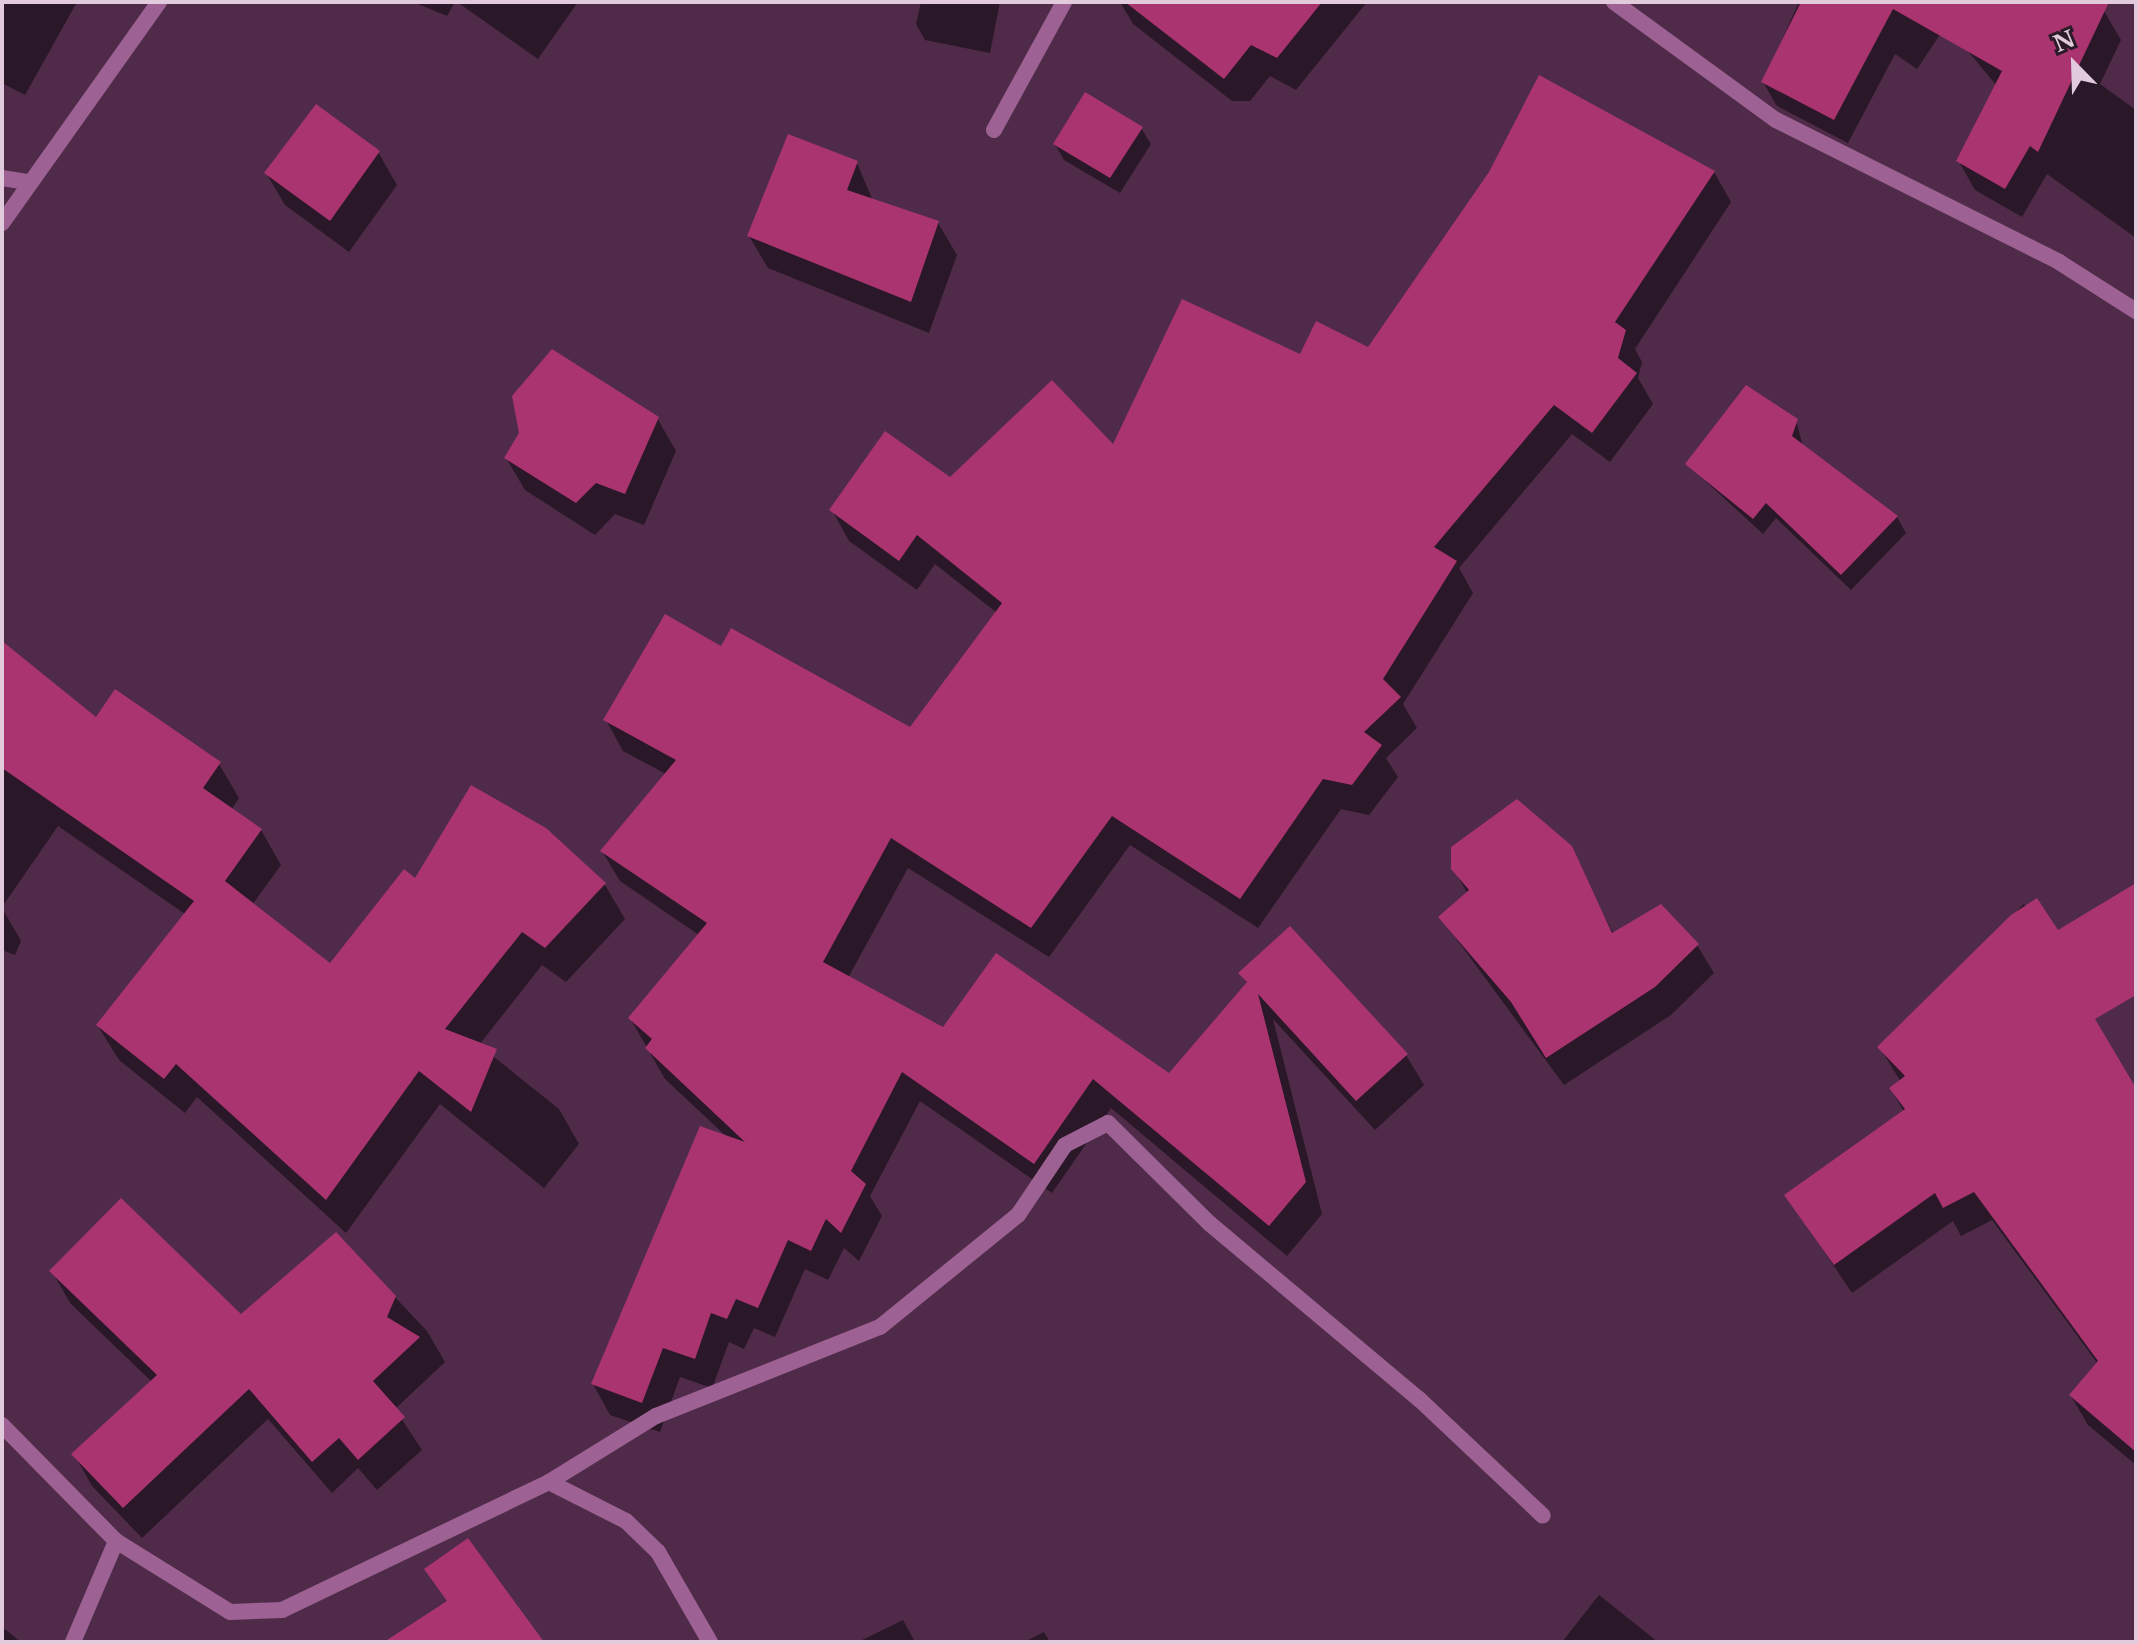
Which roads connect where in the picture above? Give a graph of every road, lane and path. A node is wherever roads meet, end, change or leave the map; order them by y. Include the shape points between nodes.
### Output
1 (159, 2) edge
2 (1064, 2) edge
3 (1614, 2) edge
4 (994, 130) dead end
5 (2, 178) edge
6 (27, 182) junction
7 (2, 223) edge
8 (2136, 311) edge
9 (2, 1425) edge
10 (549, 1482) junction
11 (1543, 1516) dead end
12 (116, 1541) junction
13 (73, 1642) edge
14 (710, 1642) edge

1 - 6 street
2 - 4 street
3 - 8 street via 1776,120 2059,262
5 - 6 street
6 - 7 street
9 - 12 street
10 - 11 street via 656,1416 880,1327 1018,1215 1065,1145 1108,1123 1209,1223 1419,1399
10 - 12 street via 387,1563 257,1616 230,1612 185,1590
10 - 14 street via 626,1521 658,1552
12 - 13 street

